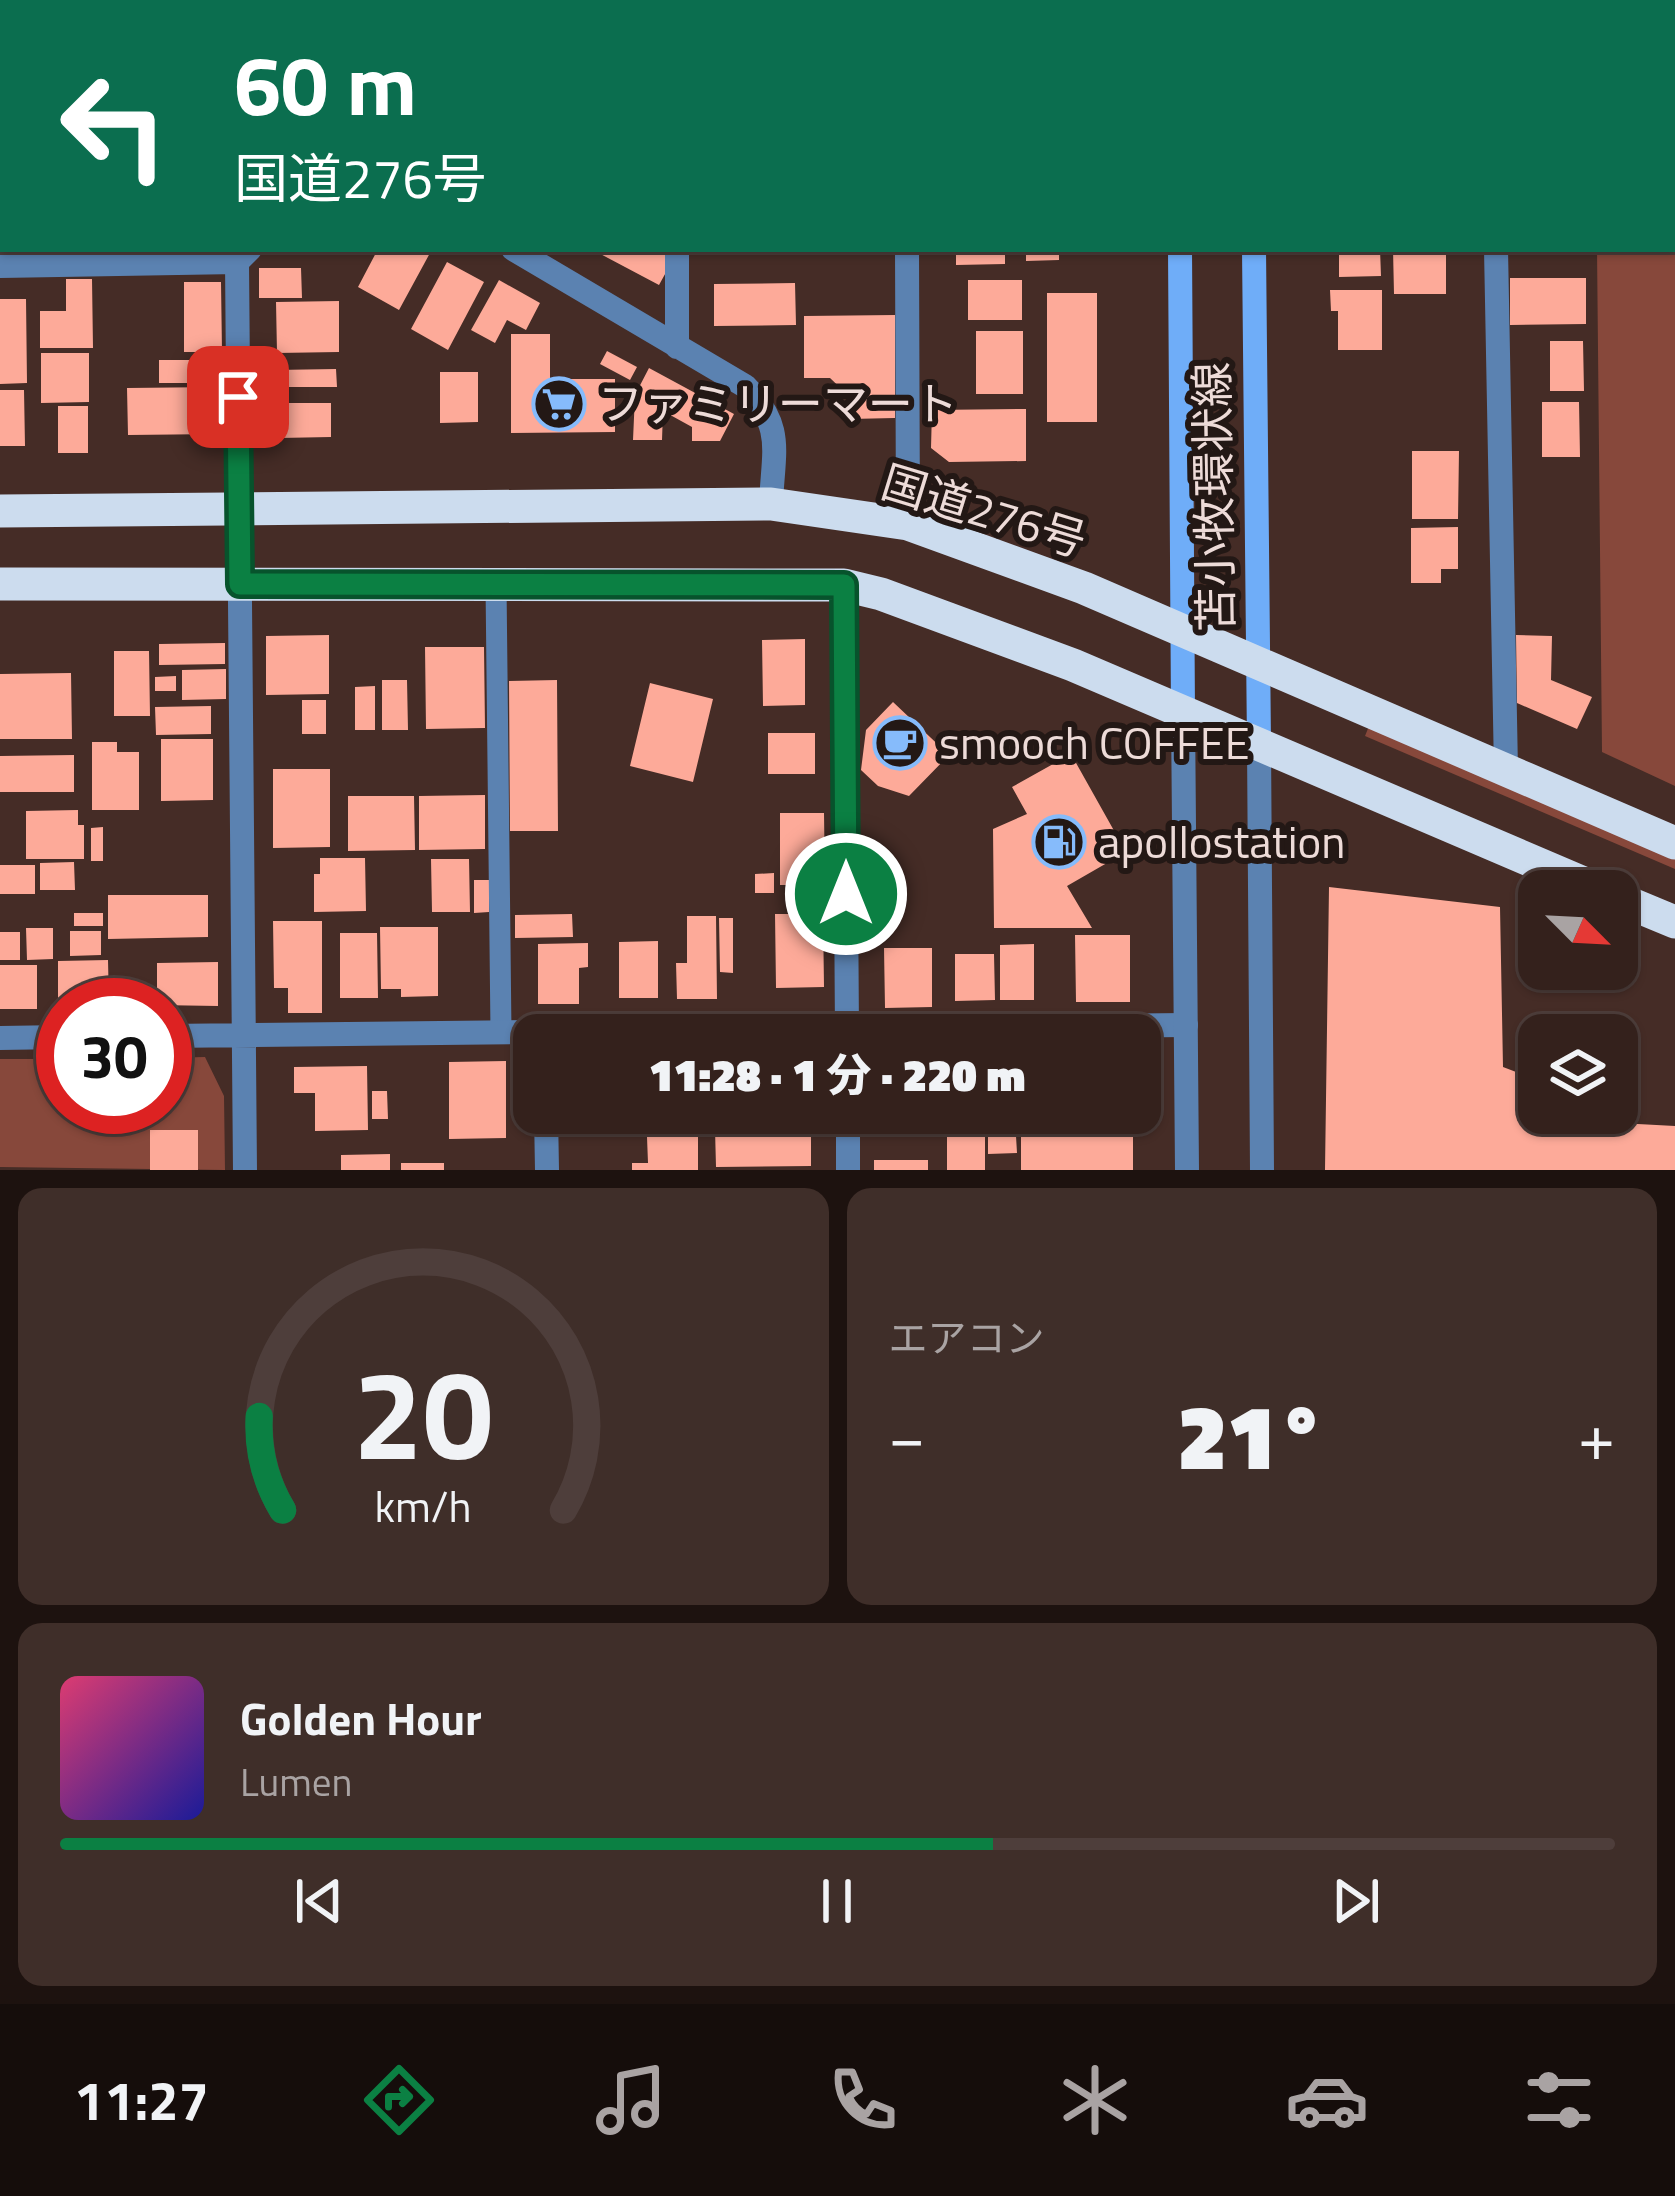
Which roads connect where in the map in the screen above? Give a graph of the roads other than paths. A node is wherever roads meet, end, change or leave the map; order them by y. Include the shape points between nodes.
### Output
1 (518, 252) edge
2 (676, 252) edge
3 (907, 252) edge
4 (1180, 252) edge
5 (1254, 252) edge
6 (1496, 252) edge
7 (243, 255) edge
8 (0, 266) edge
9 (677, 347) junction
10 (771, 504) junction
11 (239, 509) junction
12 (0, 511) edge
13 (908, 524) junction
14 (0, 584) edge
15 (240, 584) junction
16 (496, 584) junction
17 (844, 585) junction
18 (1184, 632) junction
19 (1258, 663) junction
20 (1183, 712) junction
21 (1259, 744) junction
22 (1506, 770) junction
23 (1675, 843) edge
24 (1553, 870) edge
25 (1638, 907) edge
26 (1675, 922) edge
27 (847, 1014) edge
28 (1186, 1025) junction
29 (1161, 1026) edge
30 (501, 1033) junction
31 (513, 1033) edge
32 (244, 1035) junction
33 (192, 1036) edge
34 (36, 1037) edge
35 (0, 1038) edge
36 (547, 1134) edge
37 (848, 1134) edge
38 (245, 1170) edge
39 (547, 1170) edge
40 (848, 1170) edge
41 (1187, 1170) edge
42 (1262, 1170) edge

1 - 9 street
2 - 9 street
3 - 13 street
4 - 18 main road, 苫小牧環状線
5 - 19 main road, 苫小牧環状線
6 - 22 street
7 - 8 street
7 - 11 street
9 - 10 street via 745,386 768,410
10 - 11 highway, 国道276号
10 - 13 highway, 国道276号
11 - 12 highway, 国道276号
11 - 15 street
13 - 18 highway, 国道276号
14 - 15 highway
15 - 16 highway
15 - 32 street
16 - 17 highway
16 - 30 lane
17 - 20 highway
17 - 27 street
18 - 19 highway, 国道276号
18 - 20 main road, 苫小牧環状線
19 - 21 main road, 苫小牧環状線
19 - 22 highway, 国道276号
20 - 21 highway
20 - 28 street
21 - 24 highway
21 - 42 street
22 - 23 highway, 国道276号
25 - 26 highway
28 - 29 street
28 - 41 street
30 - 31 street
30 - 32 street
32 - 33 street
32 - 38 street
34 - 35 street
36 - 39 street
37 - 40 street

